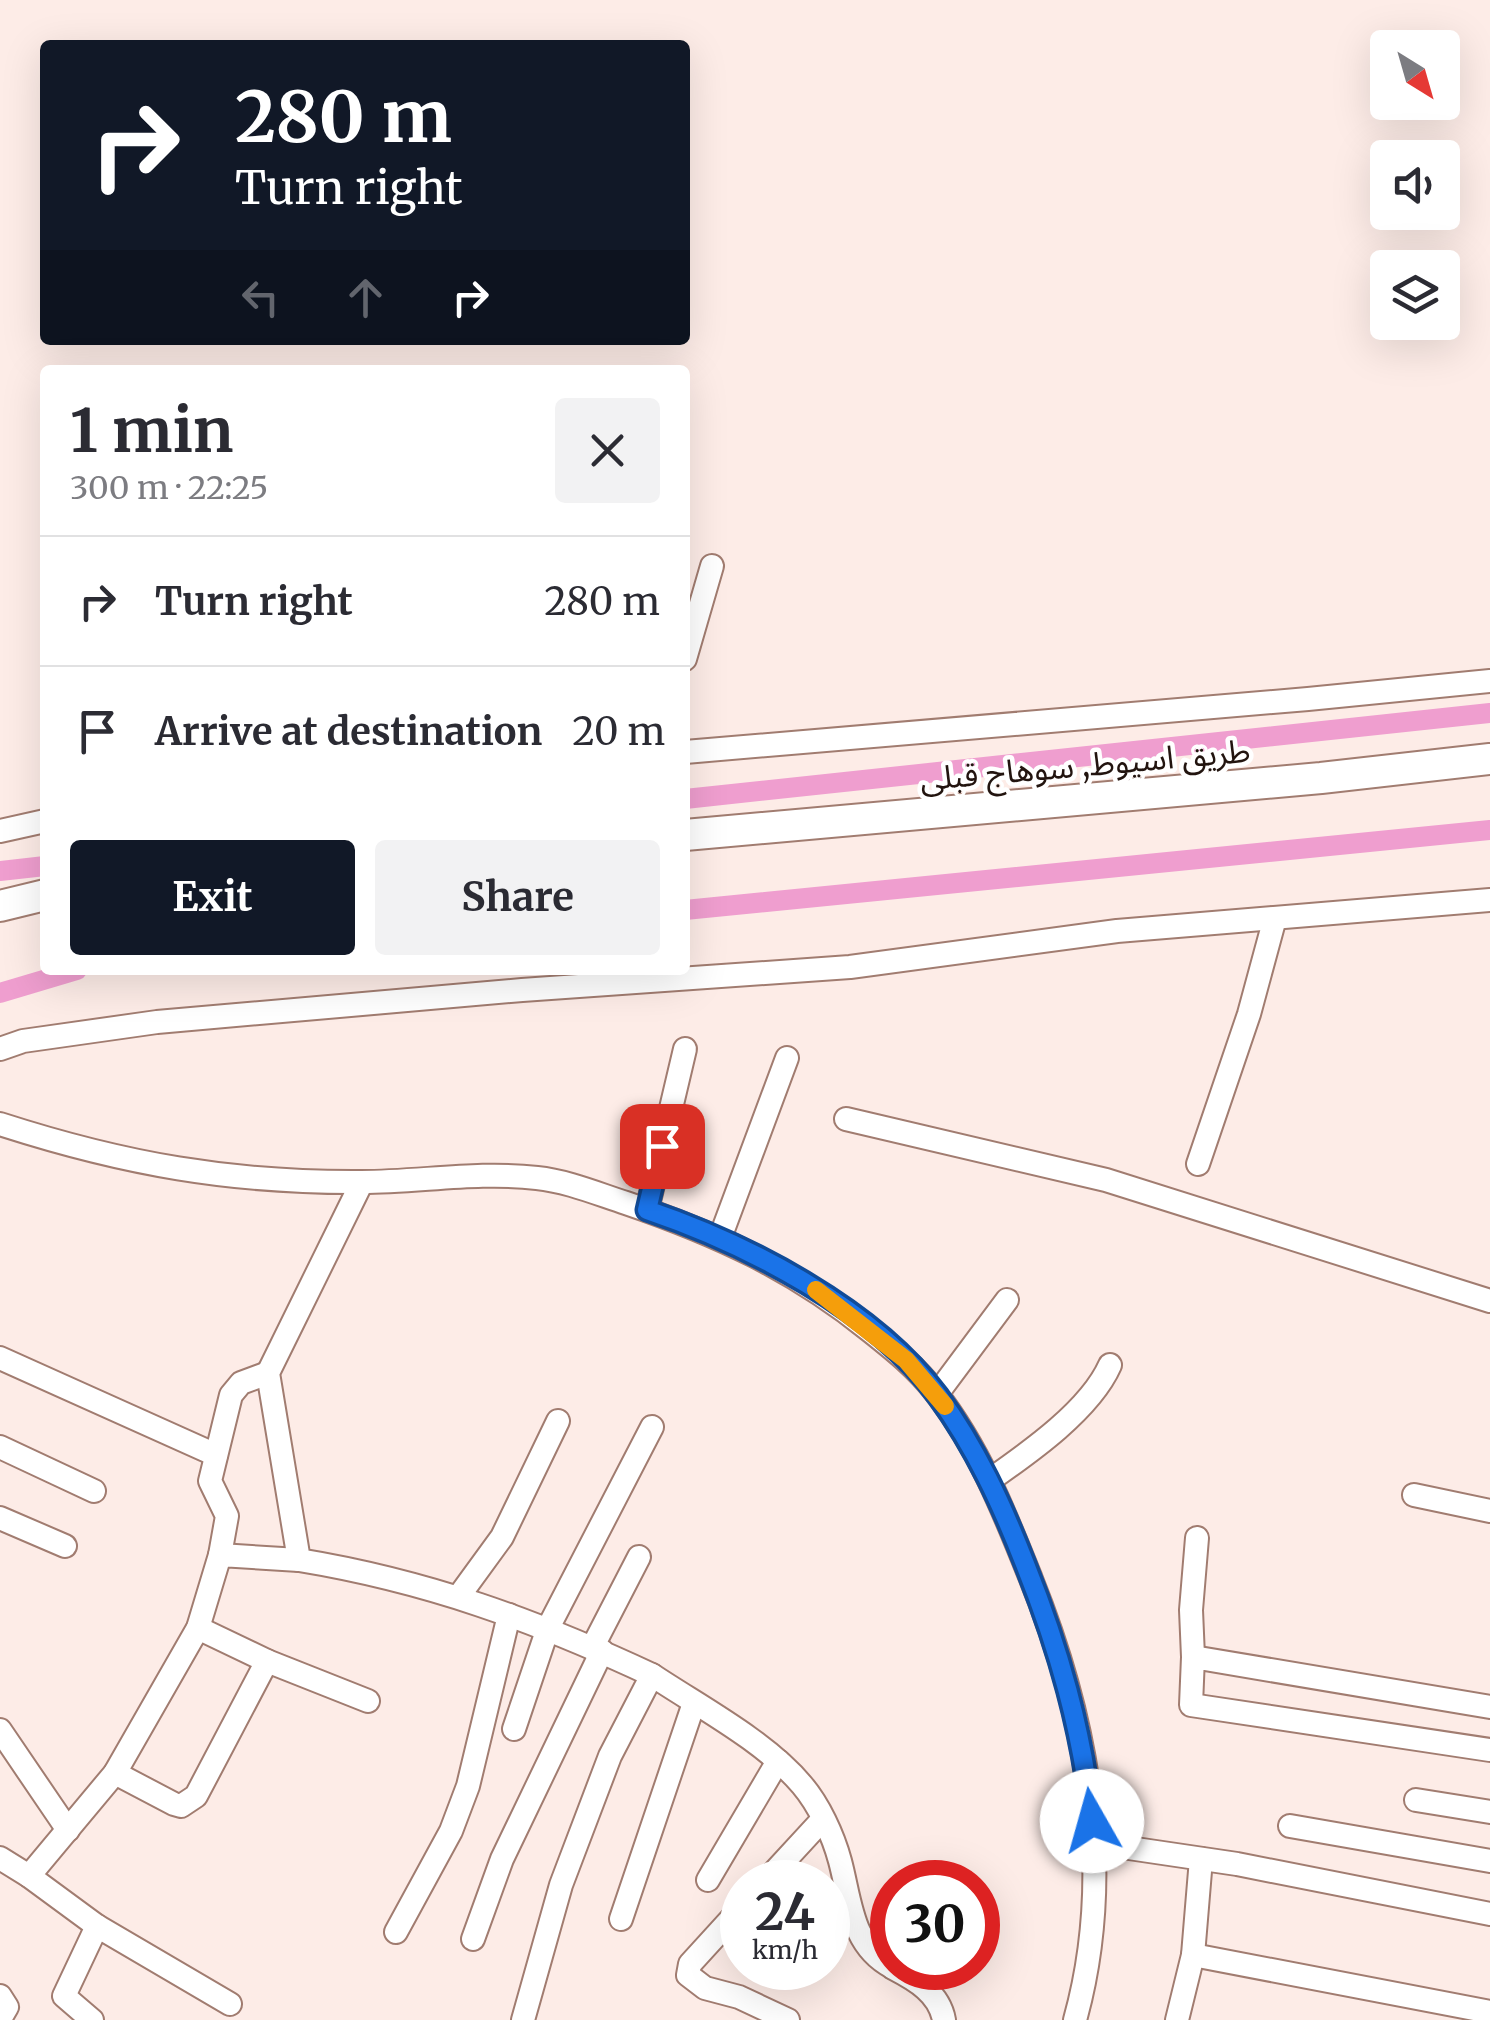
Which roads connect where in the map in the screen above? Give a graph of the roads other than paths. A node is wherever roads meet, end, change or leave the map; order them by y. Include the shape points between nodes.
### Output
1 (712, 566) dead end
2 (690, 642) edge
3 (1490, 680) edge
4 (690, 752) edge
5 (1490, 758) edge
6 (40, 822) edge
7 (0, 830) edge
8 (690, 835) edge
9 (40, 896) edge
10 (1490, 900) edge
11 (0, 906) edge
12 (1275, 918) junction
13 (0, 1049) edge
14 (685, 1049) dead end
15 (787, 1058) dead end
16 (846, 1119) dead end
17 (0, 1124) edge
18 (1198, 1164) dead end
19 (362, 1182) junction
20 (647, 1210) junction
21 (720, 1238) junction
22 (1007, 1300) dead end
23 (1490, 1302) edge
24 (0, 1358) edge
25 (1110, 1365) dead end
26 (268, 1373) junction
27 (937, 1394) junction
28 (558, 1421) dead end
29 (652, 1427) dead end
30 (0, 1447) edge
31 (216, 1455) junction
32 (990, 1480) junction
33 (94, 1491) dead end
34 (1414, 1495) dead end
35 (1490, 1510) edge
36 (0, 1518) edge
37 (1198, 1538) dead end
38 (65, 1546) dead end
39 (220, 1555) junction
40 (640, 1557) dead end
41 (298, 1560) junction
42 (458, 1596) junction
43 (509, 1615) junction
44 (198, 1628) junction
45 (548, 1628) junction
46 (597, 1649) junction
47 (1193, 1656) junction
48 (267, 1660) junction
49 (652, 1675) junction
50 (368, 1702) dead end
51 (694, 1703) junction
52 (1490, 1707) edge
53 (514, 1728) dead end
54 (0, 1730) edge
55 (1490, 1750) edge
56 (778, 1761) junction
57 (115, 1773) junction
58 (1416, 1800) dead end
59 (1490, 1812) edge
60 (822, 1819) junction
61 (1290, 1826) dead end
62 (68, 1830) junction
63 (1095, 1843) junction
64 (0, 1858) edge
65 (1201, 1859) junction
66 (785, 1860) edge
67 (1490, 1861) edge
68 (29, 1876) junction
69 (708, 1880) dead end
70 (1490, 1914) edge
71 (621, 1919) dead end
72 (98, 1926) junction
73 (720, 1931) edge
74 (396, 1932) dead end
75 (472, 1938) dead end
76 (870, 1951) edge
77 (1193, 1956) junction
78 (926, 1990) edge
79 (0, 1996) edge
80 (230, 2004) dead end
81 (1489, 2016) edge
82 (0, 2019) edge
83 (92, 2020) edge
84 (522, 2020) edge
85 (788, 2020) edge
86 (944, 2020) edge
87 (1076, 2020) edge
88 (1177, 2020) edge

1 - 2 street
3 - 4 street
5 - 8 main road, طريق اسيوط, سوهاج قبلى
6 - 7 street
9 - 11 main road
10 - 12 street
12 - 13 street via 850,967 158,1022
12 - 18 street
14 - 20 street
15 - 21 street
16 - 23 street via 1106,1180
17 - 19 street via 83,1151 186,1172
19 - 20 street via 541,1178
19 - 26 street
20 - 21 street
21 - 27 street via 842,1308
22 - 27 street
24 - 31 street
25 - 32 street via 1059,1426
26 - 31 street via 232,1394
26 - 41 street
27 - 32 street
28 - 42 street via 502,1537
29 - 45 street
30 - 33 street
31 - 39 street via 210,1481 226,1516
32 - 63 street via 1064,1670
34 - 35 street
36 - 38 street
37 - 47 street
39 - 41 street
39 - 44 street
40 - 46 street
41 - 42 street
42 - 43 street
43 - 45 street
43 - 74 street via 468,1786
44 - 48 street
44 - 57 street
45 - 46 street
45 - 53 street
46 - 49 street
46 - 75 street
47 - 52 street
47 - 55 street via 1191,1704
48 - 50 street
48 - 57 street via 191,1802 174,1804
49 - 51 street
49 - 84 street via 610,1756 560,1885
51 - 56 street
51 - 71 street
54 - 62 street
56 - 60 street
56 - 69 street
57 - 62 street
58 - 59 street
60 - 66 street
60 - 76 street via 855,1926
61 - 67 street
62 - 68 street
63 - 65 street
63 - 87 street via 1092,1931
64 - 68 street
65 - 70 street
65 - 77 street
68 - 72 street
72 - 80 street
72 - 83 street via 64,1996
73 - 85 street via 688,1975
77 - 81 street
77 - 88 street
78 - 86 street
79 - 82 street via 7,2003

